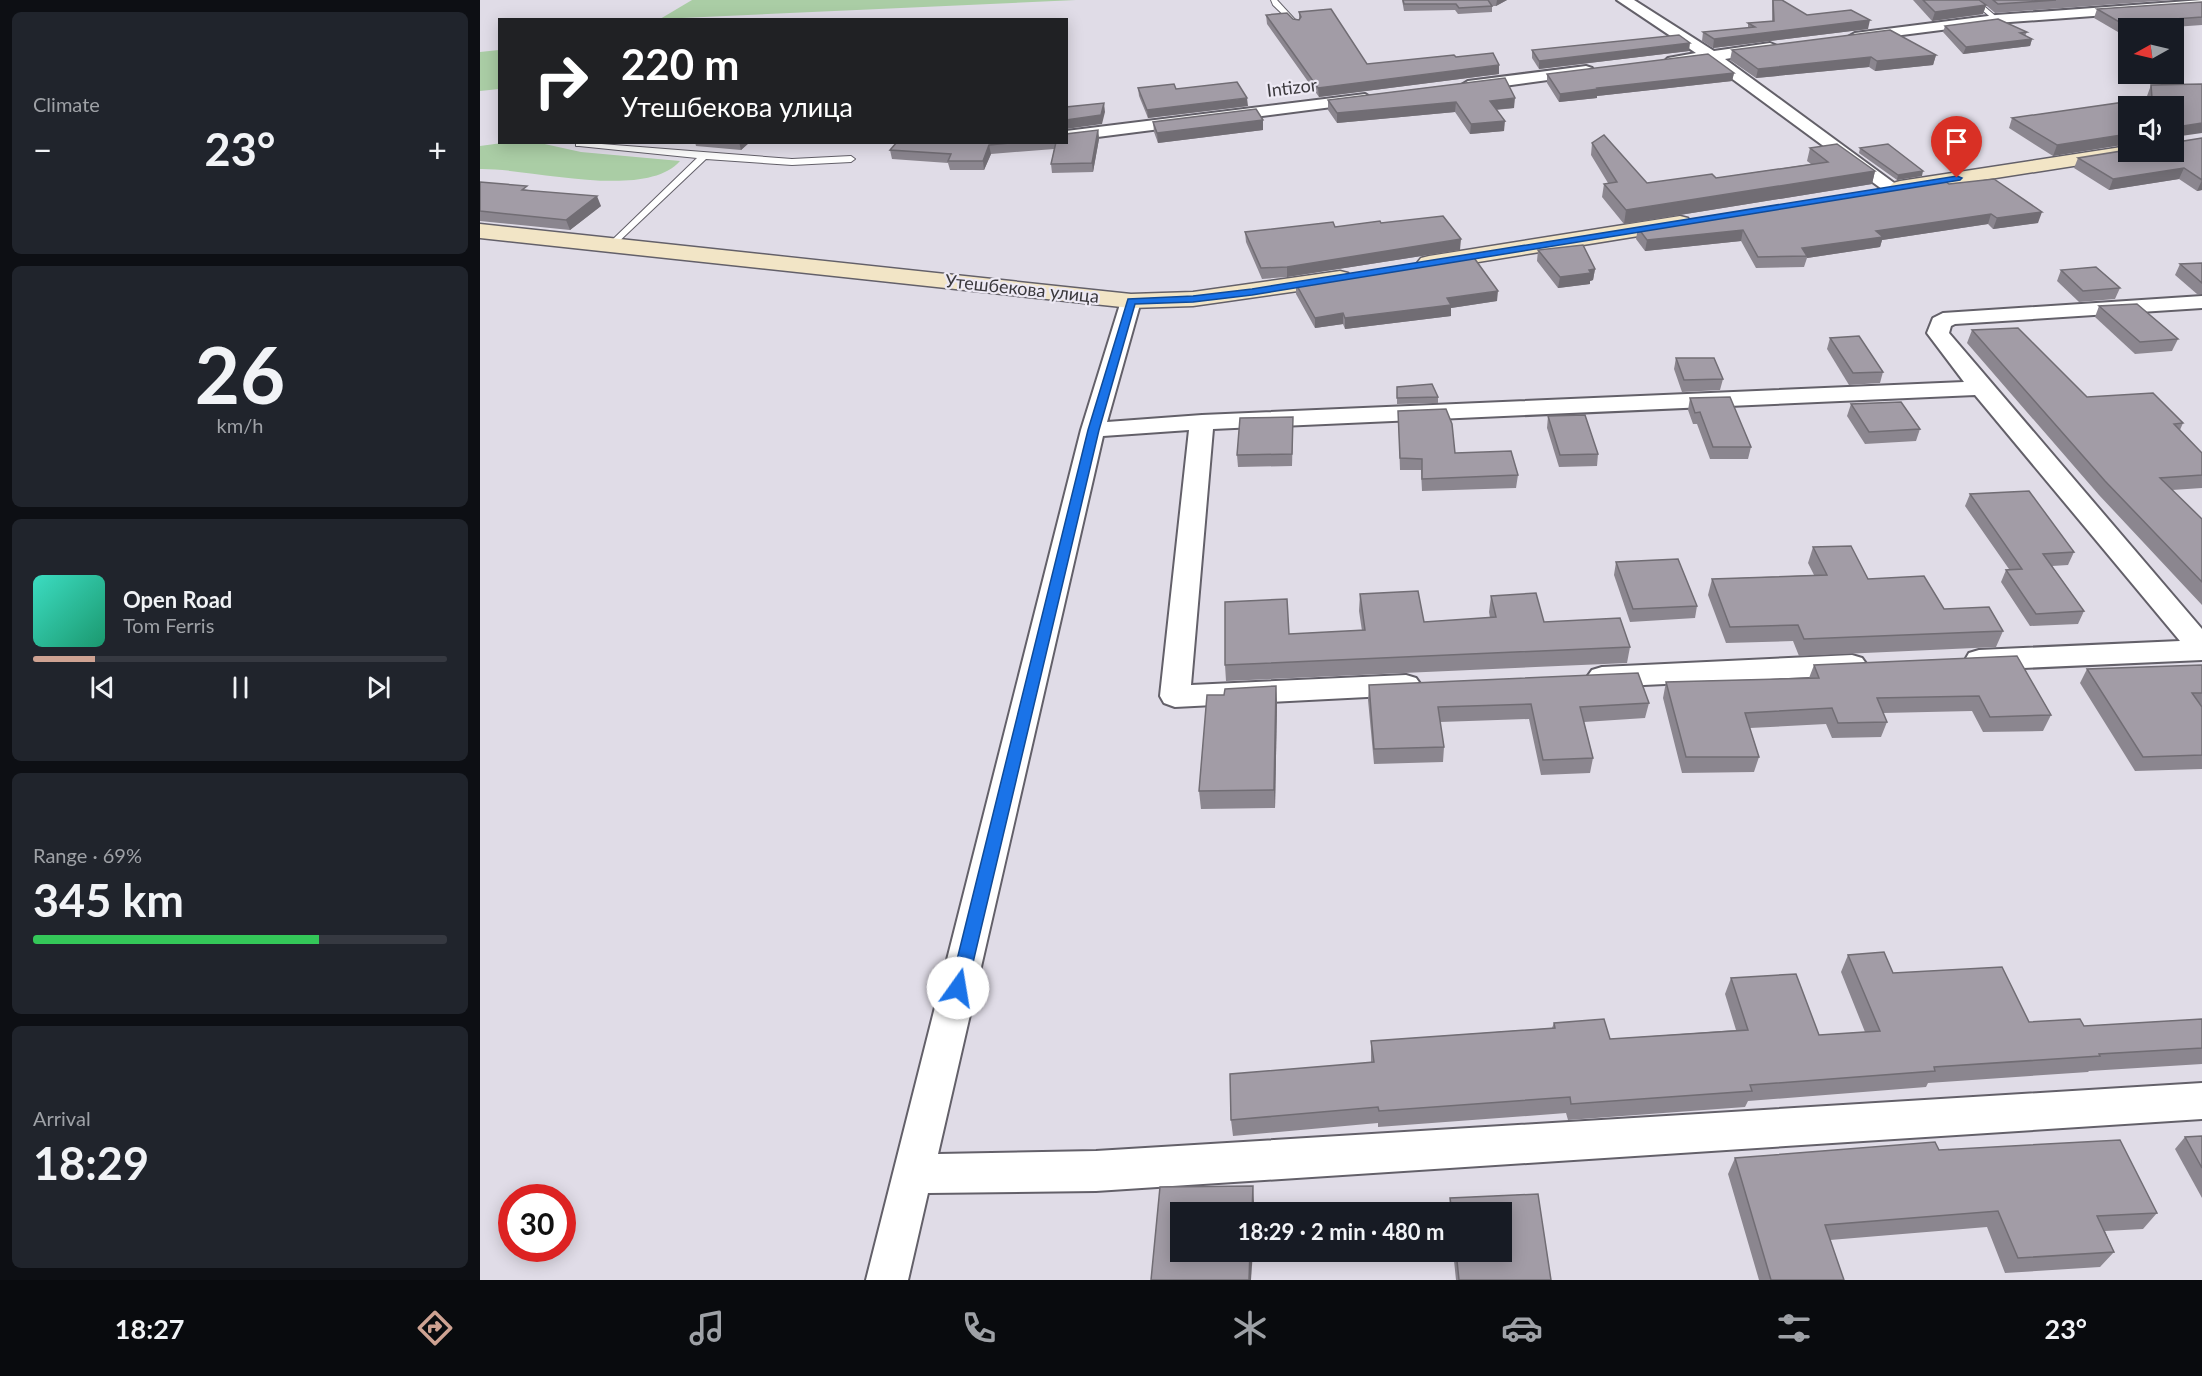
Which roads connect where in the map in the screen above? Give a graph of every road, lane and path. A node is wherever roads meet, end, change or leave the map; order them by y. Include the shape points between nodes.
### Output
1 (1274, 0) edge
2 (1624, 0) edge
3 (1973, 0) edge
4 (2202, 4) edge
5 (1996, 19) junction
6 (1297, 25) edge
7 (1841, 39) edge
8 (1782, 47) edge
9 (1711, 56) junction
10 (1652, 63) edge
11 (1605, 69) edge
12 (1453, 88) edge
13 (1383, 97) edge
14 (1068, 136) edge
15 (579, 144) edge
16 (2118, 154) edge
17 (704, 156) junction
18 (851, 159) dead end
19 (1892, 188) junction
20 (1857, 194) edge
21 (1706, 219) edge
22 (480, 231) edge
23 (612, 245) junction
24 (1404, 268) edge
25 (1357, 275) edge
26 (1131, 301) junction
27 (2202, 302) edge
28 (1982, 388) junction
29 (1202, 422) junction
30 (1093, 430) junction
31 (2202, 649) edge
32 (1951, 661) edge
33 (1880, 664) edge
34 (1581, 677) edge
35 (1438, 684) edge
36 (2202, 1101) edge
37 (914, 1174) junction
38 (887, 1280) edge

1 - 6 lane
2 - 9 street
3 - 5 lane
4 - 5 street
5 - 7 street
8 - 9 street
9 - 10 street
9 - 19 street
11 - 12 street
13 - 14 street, Intizor
15 - 17 lane
16 - 19 main road
17 - 18 lane via 792,162
17 - 23 lane
19 - 20 main road
21 - 24 main road
22 - 23 main road, Утешбекова улица
23 - 26 main road, Утешбекова улица
25 - 26 main road, Утешбекова улица via 1193,299
26 - 30 street
27 - 28 street via 1951,318 1941,323 1938,333
28 - 29 street
28 - 31 street
29 - 30 street
29 - 35 street via 1175,696
30 - 37 street
31 - 32 street
33 - 34 street
36 - 37 street via 1096,1171
37 - 38 street

